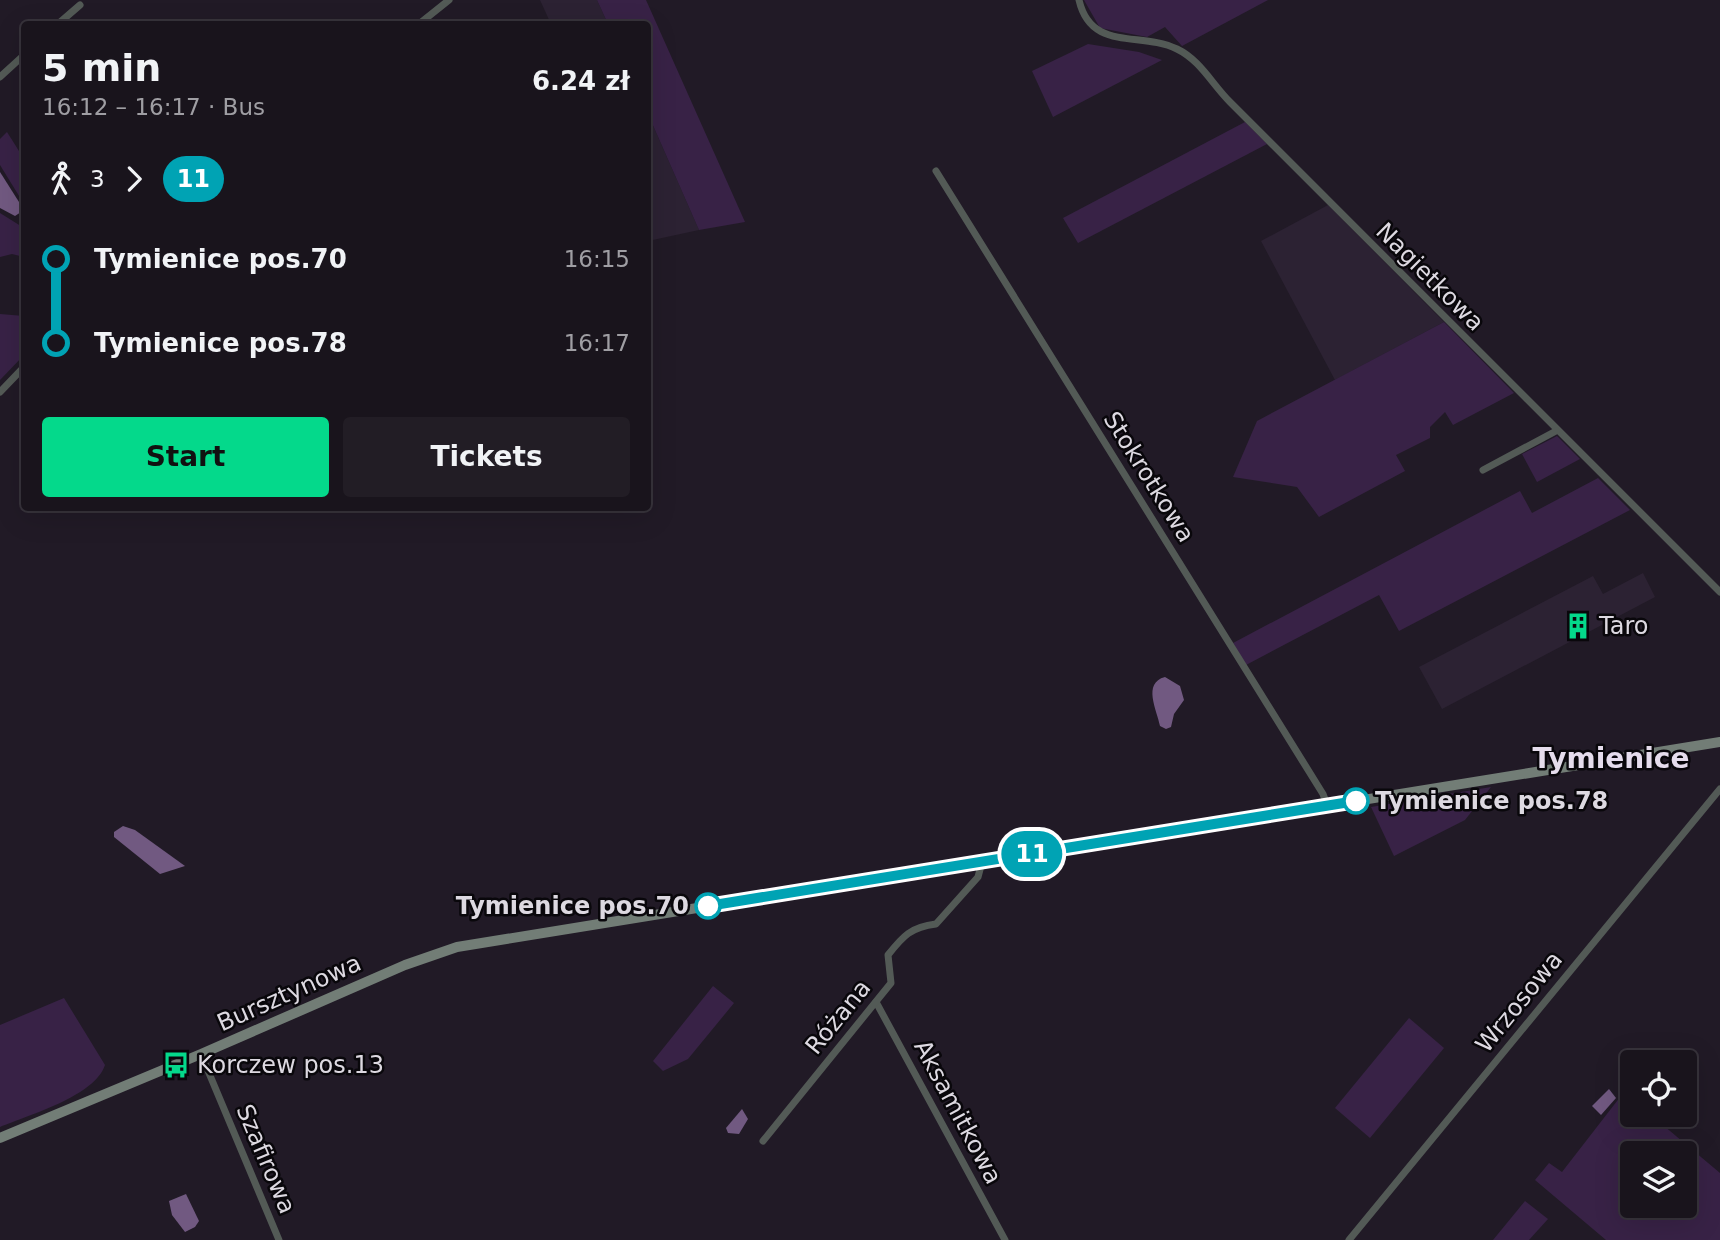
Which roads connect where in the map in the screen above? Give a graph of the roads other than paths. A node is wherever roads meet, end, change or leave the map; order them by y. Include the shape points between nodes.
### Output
1 (449, 0) edge
2 (1079, 0) edge
3 (80, 5) dead end
4 (61, 21) edge
5 (423, 21) edge
6 (21, 58) edge
7 (0, 77) edge
8 (936, 171) dead end
9 (21, 370) edge
10 (0, 392) edge
11 (1556, 431) junction
12 (1483, 470) dead end
13 (1720, 593) edge
14 (1720, 742) edge
15 (1720, 789) edge
16 (1327, 805) junction
17 (982, 862) junction
18 (876, 1002) junction
19 (201, 1054) junction
20 (0, 1138) edge
21 (763, 1141) dead end
22 (279, 1240) edge
23 (1005, 1240) edge
24 (1349, 1240) edge

1 - 5 street
2 - 11 street, Nagietkowa via 1093,28 1101,33 1165,44 1194,60 1230,102
3 - 4 street
6 - 7 street
8 - 16 street, Stokrotkowa
9 - 10 street
11 - 12 street
11 - 13 street, Nagietkowa
14 - 16 street, Bursztynowa
15 - 24 street, Wrzosowa
16 - 17 street, Bursztynowa
17 - 18 street, Różana via 978,877 936,924 915,926 888,955 891,983
17 - 19 street, Bursztynowa via 434,953
18 - 21 street, Różana
18 - 23 street, Aksamitkowa
19 - 20 street, Bursztynowa
19 - 22 street, Szafirowa

